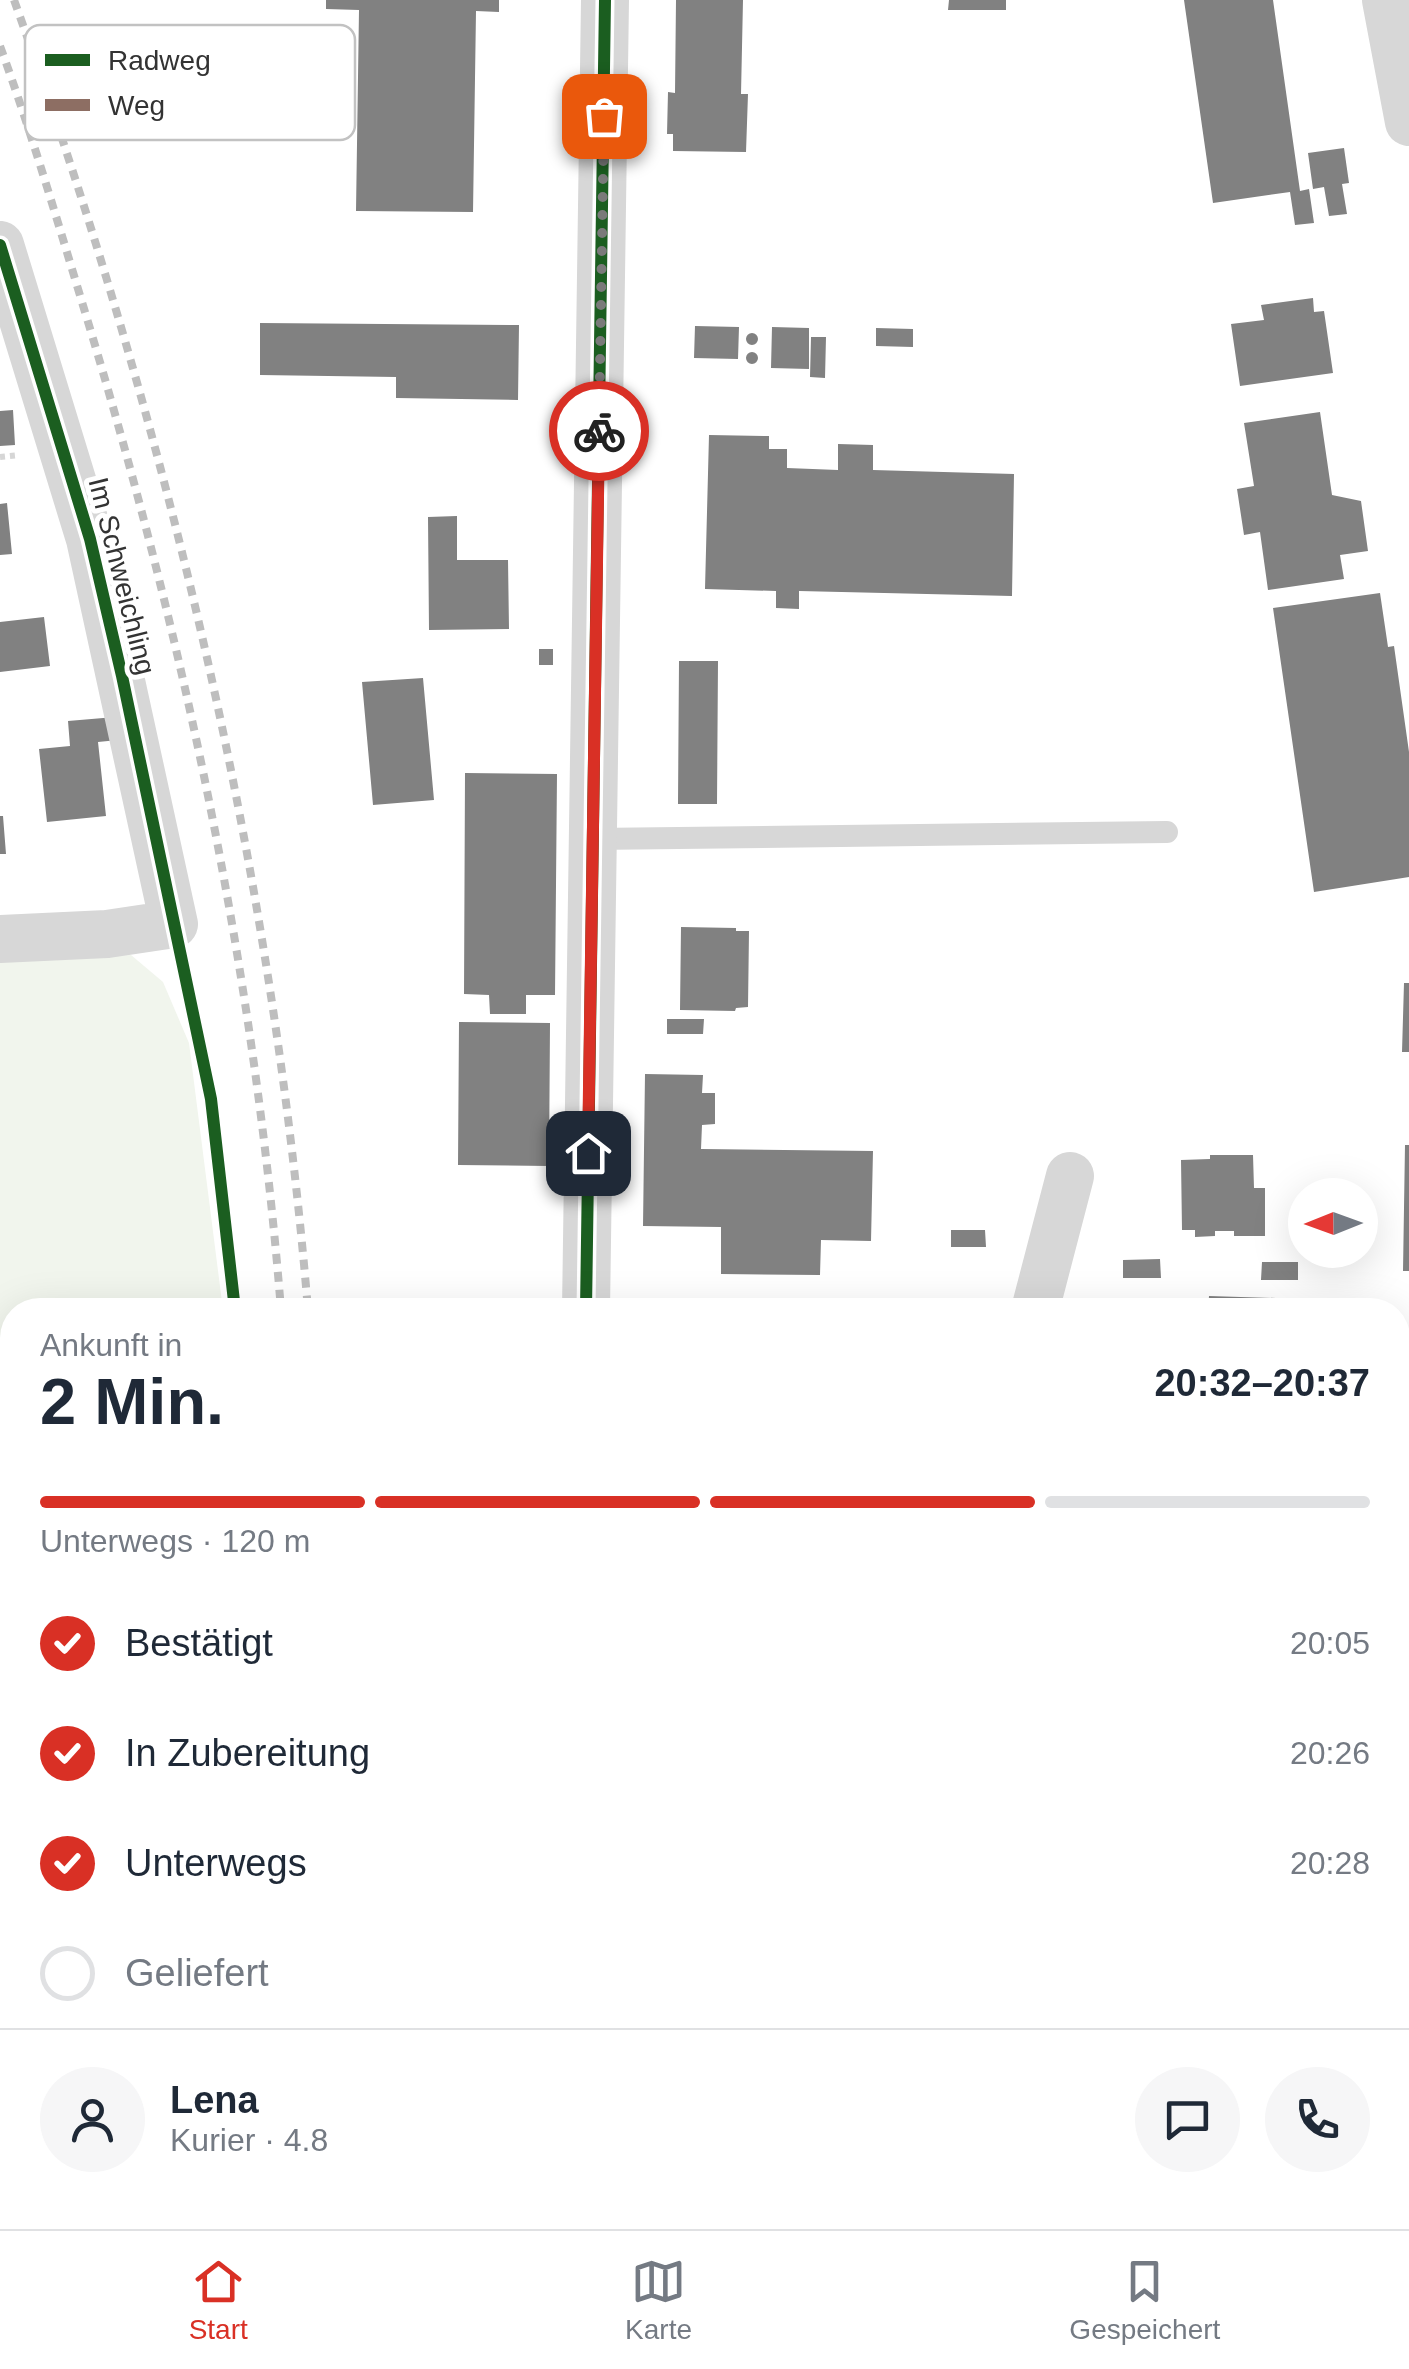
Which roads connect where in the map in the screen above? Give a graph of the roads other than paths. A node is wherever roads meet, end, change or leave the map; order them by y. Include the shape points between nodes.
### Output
1 (605, 0) edge
2 (1386, 0) edge
3 (1409, 122) edge
4 (0, 245) edge
5 (1167, 832) dead end
6 (593, 839) junction
7 (0, 939) edge
8 (1070, 1176) dead end
9 (586, 1298) edge
10 (1038, 1298) edge

1 - 6 street
2 - 3 street
4 - 7 street, Im Schweichling via 90,540 174,924
5 - 6 lane
6 - 9 street
8 - 10 street

